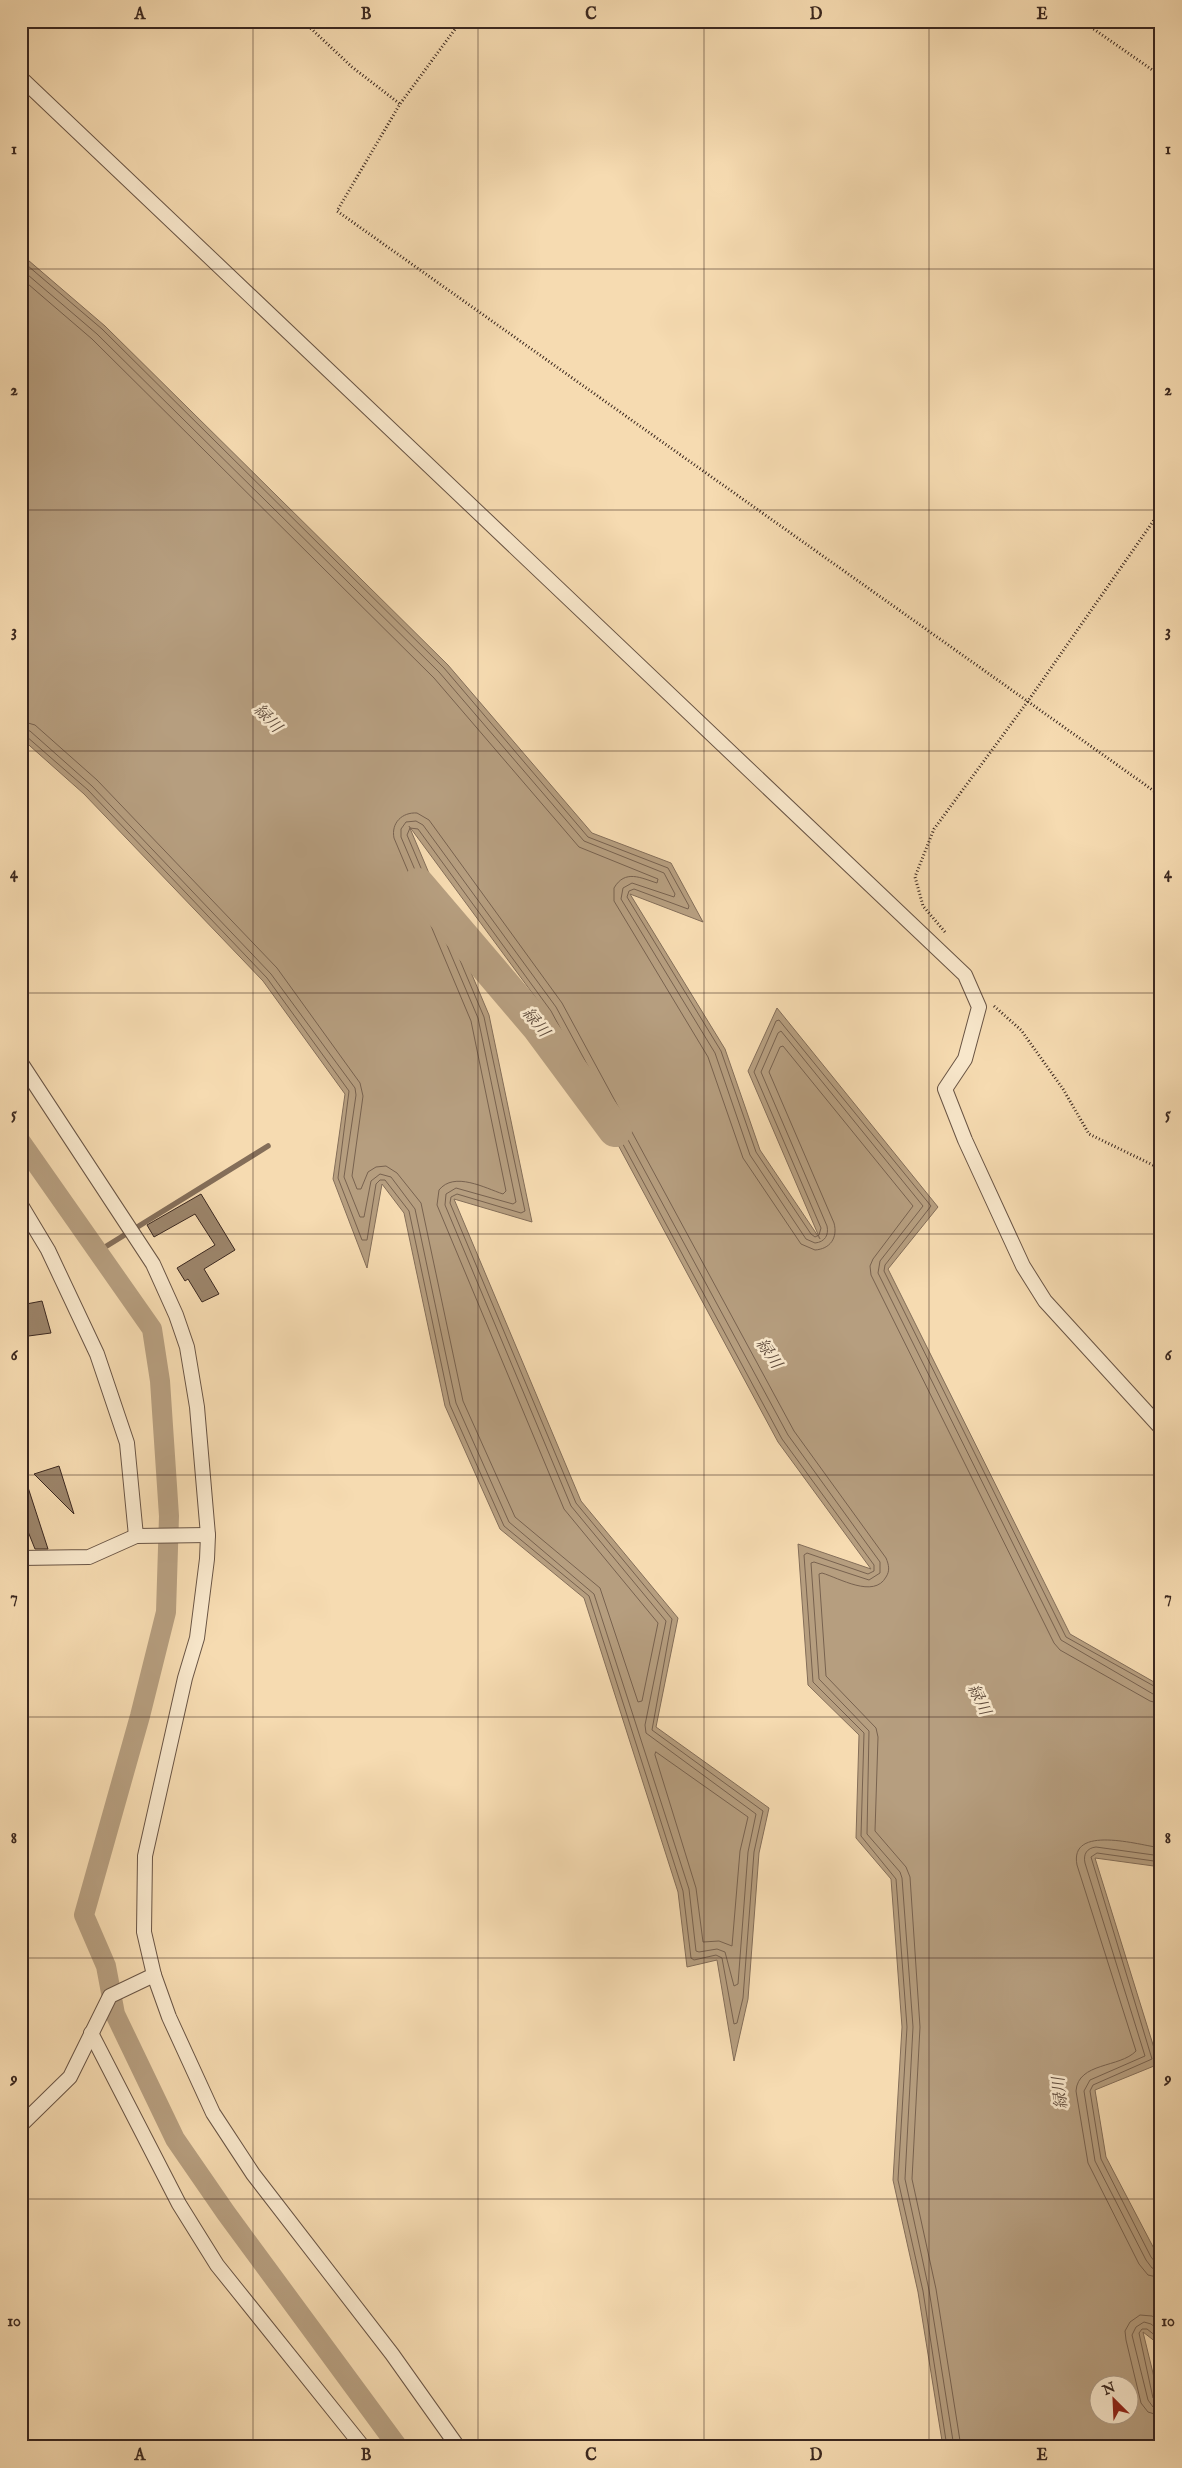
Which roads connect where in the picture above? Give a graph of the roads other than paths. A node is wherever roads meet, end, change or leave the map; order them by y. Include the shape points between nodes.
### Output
1 (21, 78) edge
2 (21, 1063) edge
3 (21, 1205) edge
4 (1161, 1428) edge
5 (208, 1535) junction
6 (136, 1536) junction
7 (21, 1558) edge
8 (154, 1975) junction
9 (91, 2033) junction
10 (21, 2125) edge
11 (363, 2447) edge
12 (458, 2447) edge

1 - 4 street via 965,976 979,1007 965,1059 945,1088 965,1140 1023,1266 1045,1301
2 - 5 street via 152,1264 176,1315 187,1347 197,1407
3 - 6 street via 48,1250 97,1354 127,1443
5 - 6 street
5 - 8 street via 198,1638 185,1678 146,1856 144,1932
6 - 7 street via 89,1557
8 - 9 street via 110,1996
8 - 12 street via 169,2017 213,2113 254,2174 392,2354
9 - 10 street via 70,2077
9 - 11 street via 179,2204 217,2265

